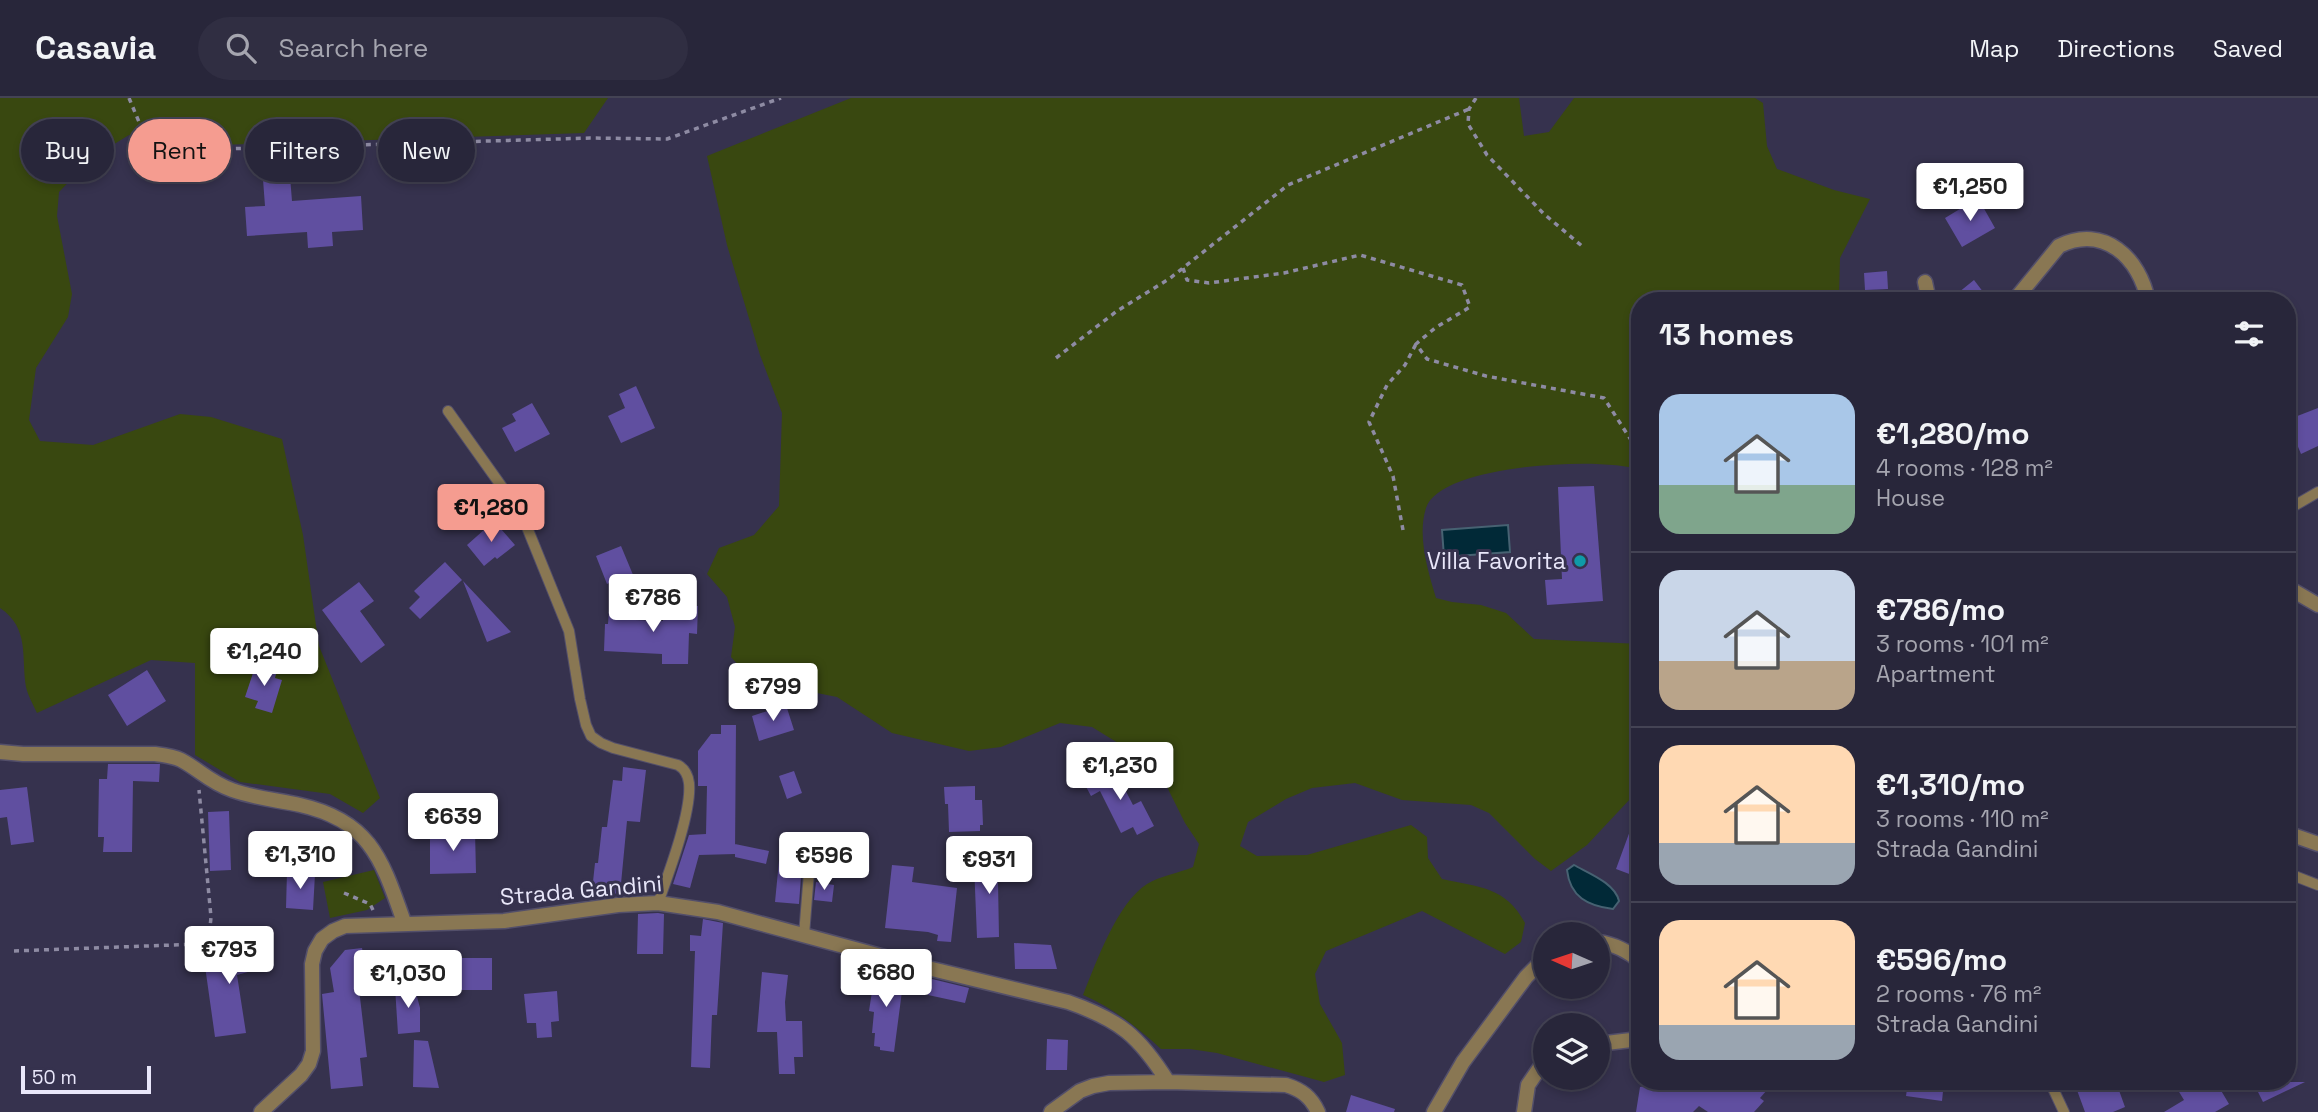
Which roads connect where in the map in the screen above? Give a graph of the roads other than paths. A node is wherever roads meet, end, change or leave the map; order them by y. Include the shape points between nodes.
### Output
1 (1925, 282) dead end
2 (1927, 292) edge
3 (2021, 292) edge
4 (2145, 292) edge
5 (448, 411) dead end
6 (2318, 492) edge
7 (2296, 505) edge
8 (2296, 592) edge
9 (2318, 605) edge
10 (0, 752) edge
11 (2296, 837) edge
12 (2318, 844) edge
13 (810, 860) dead end
14 (2296, 876) edge
15 (2318, 885) edge
16 (658, 903) junction
17 (404, 922) junction
18 (803, 935) junction
19 (1610, 945) edge
20 (1631, 955) edge
21 (1533, 970) edge
22 (1631, 1040) edge
23 (1610, 1042) edge
24 (1533, 1078) edge
25 (1168, 1082) junction
26 (2054, 1090) edge
27 (261, 1112) edge
28 (1051, 1112) edge
29 (1318, 1112) edge
30 (1434, 1112) edge
31 (1524, 1112) edge
32 (2064, 1112) edge

1 - 2 street
3 - 4 street via 2059,246 2088,240 2127,254
5 - 16 lane via 522,515 569,631 591,736 613,748 684,769 690,785 684,820
6 - 7 lane
8 - 9 street
10 - 17 street via 155,754 181,760 220,786 248,796 325,812 367,840 385,868
11 - 12 street
13 - 18 lane
14 - 15 lane
16 - 17 street, Strada Gandini via 504,920
16 - 18 street, Strada Gandini via 698,908
17 - 27 street, Strada Gandini via 345,926 322,939 312,964 313,1051 309,1064
18 - 25 street, Strada Gandini via 1094,1011 1138,1040
19 - 20 street
21 - 30 street via 1462,1062
22 - 23 street
24 - 31 street
25 - 28 street via 1093,1086
25 - 29 street via 1286,1086 1310,1097
26 - 32 lane

